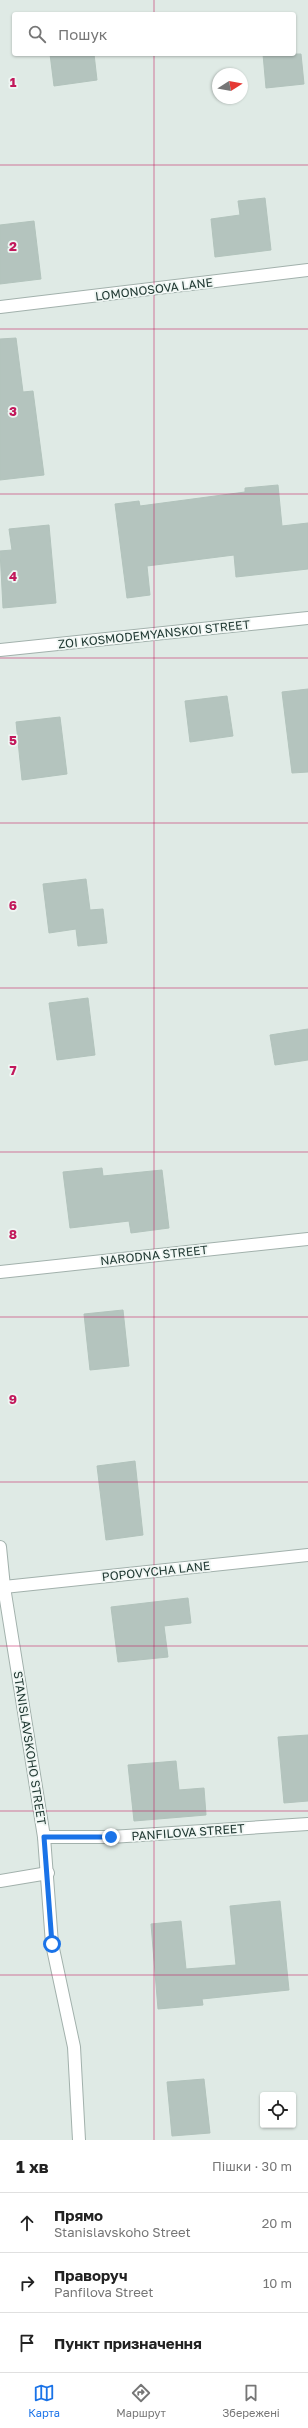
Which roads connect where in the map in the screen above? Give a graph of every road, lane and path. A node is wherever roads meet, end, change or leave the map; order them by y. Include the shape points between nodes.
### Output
1 (308, 270) edge
2 (0, 307) edge
3 (308, 618) edge
4 (0, 650) edge
5 (308, 1239) edge
6 (0, 1272) edge
7 (0, 1547) edge
8 (308, 1555) edge
9 (4, 1587) junction
10 (308, 1824) edge
11 (44, 1837) junction
12 (48, 1873) junction
13 (0, 1881) edge
14 (79, 2140) edge

1 - 2 street, LOMONOSOVA LANE
3 - 4 street, ZOI KOSMODEMYANSKOI STREET
5 - 6 street, NARODNA STREET
7 - 9 street, STANISLAVSKOHO STREET
8 - 9 street, POPOVYCHA LANE
9 - 11 street, STANISLAVSKOHO STREET
10 - 11 street, PANFILOVA STREET via 111,1837
11 - 12 street, STANISLAVSKOHO STREET
12 - 13 street
12 - 14 street, STANISLAVSKOHO STREET via 52,1944 74,2047

